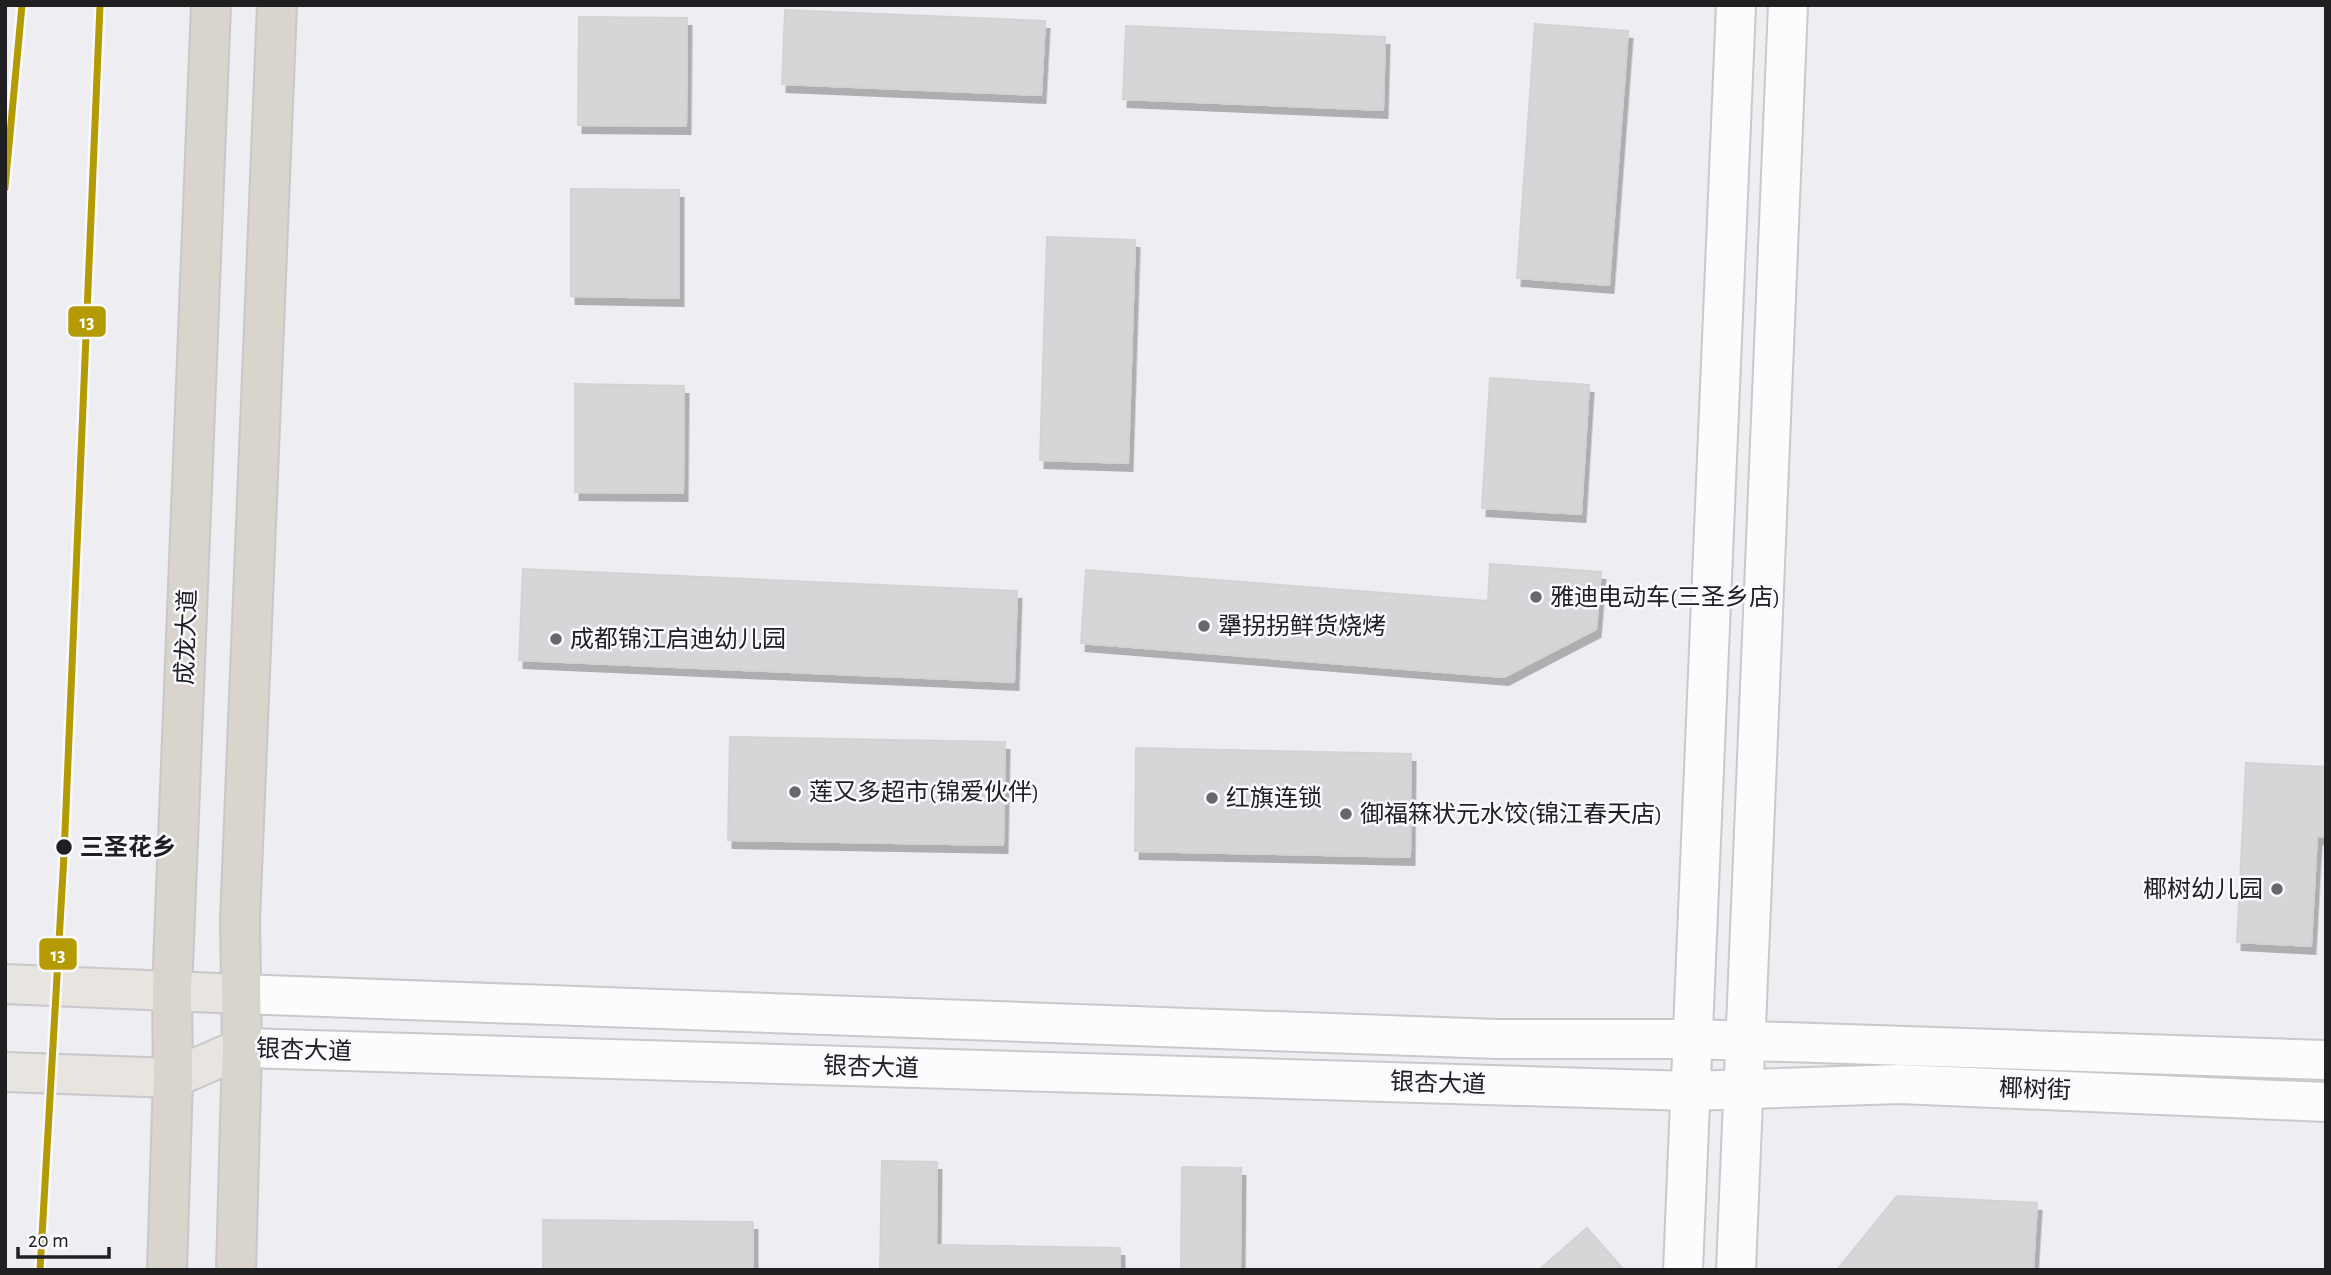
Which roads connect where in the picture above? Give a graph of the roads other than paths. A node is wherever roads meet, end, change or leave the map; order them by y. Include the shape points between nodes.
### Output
1 (211, 5) edge
2 (277, 5) edge
3 (1737, 5) edge
4 (1788, 5) edge
5 (5, 984) edge
6 (173, 991) junction
7 (241, 994) junction
8 (1692, 1039) junction
9 (1746, 1041) junction
10 (242, 1048) junction
11 (2326, 1060) edge
12 (5, 1072) edge
13 (173, 1078) junction
14 (1743, 1090) junction
15 (1690, 1091) junction
16 (2326, 1102) edge
17 (167, 1270) edge
18 (236, 1270) edge
19 (1683, 1270) edge
20 (1736, 1270) edge

1 - 6 highway, 成龙大道
2 - 7 highway via 240,920
3 - 8 street
4 - 9 street
5 - 6 main road, 银杏大道
6 - 7 main road, 银杏大道
6 - 13 highway, 成龙大道
7 - 8 street, 银杏大道 via 1497,1039
7 - 10 highway
8 - 9 street, 银杏大道
8 - 15 street
9 - 11 street, 椰树街
9 - 14 street
10 - 13 main road, 银杏大道
10 - 15 street, 银杏大道
10 - 18 highway
12 - 13 main road, 银杏大道
13 - 17 highway, 成龙大道
14 - 15 street, 银杏大道
14 - 16 street, 椰树街 via 1900,1084
14 - 20 street
15 - 19 street

